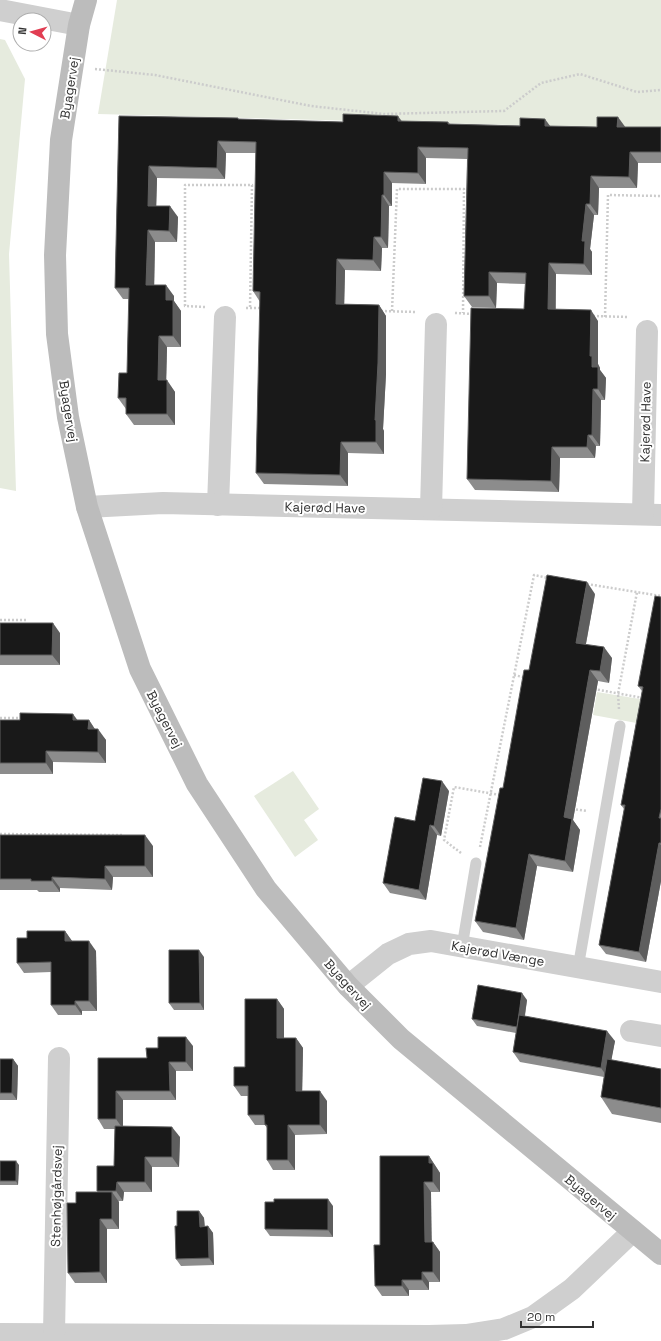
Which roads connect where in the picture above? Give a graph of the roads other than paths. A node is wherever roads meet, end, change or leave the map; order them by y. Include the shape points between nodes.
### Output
1 (86, 0) edge
2 (0, 10) edge
3 (79, 25) junction
4 (225, 317) dead end
5 (436, 324) dead end
6 (647, 331) dead end
7 (218, 504) junction
8 (87, 507) junction
9 (431, 509) junction
10 (652, 514) edge
11 (620, 726) road end
12 (476, 863) road end
13 (462, 947) junction
14 (578, 968) junction
15 (661, 982) edge
16 (348, 986) junction
17 (631, 1031) dead end
18 (661, 1036) edge
19 (59, 1058) dead end
20 (633, 1231) junction
21 (661, 1254) edge
22 (0, 1334) edge
23 (54, 1334) junction

1 - 3 street, Byagervej
2 - 3 street
3 - 8 street, Byagervej via 61,140 54,255 57,334 67,409
4 - 7 street
5 - 9 street
6 - 10 street, Kajerød Have
7 - 8 street, Kajerød Have via 163,503
7 - 9 street, Kajerød Have
8 - 16 street, Byagervej via 140,669 197,784 266,889
9 - 10 street, Kajerød Have
11 - 14 lane
12 - 13 lane
13 - 14 street, Kajerød Vænge
13 - 16 street, Kajerød Vænge via 431,941 409,944 388,954
14 - 15 street, Kajerød Vænge
16 - 20 street, Byagervej via 401,1040
17 - 18 street
19 - 23 street, Stenhøjgårdsvej
20 - 21 street, Byagervej
20 - 23 street via 572,1289 534,1316 504,1329 466,1335 429,1336
22 - 23 street

